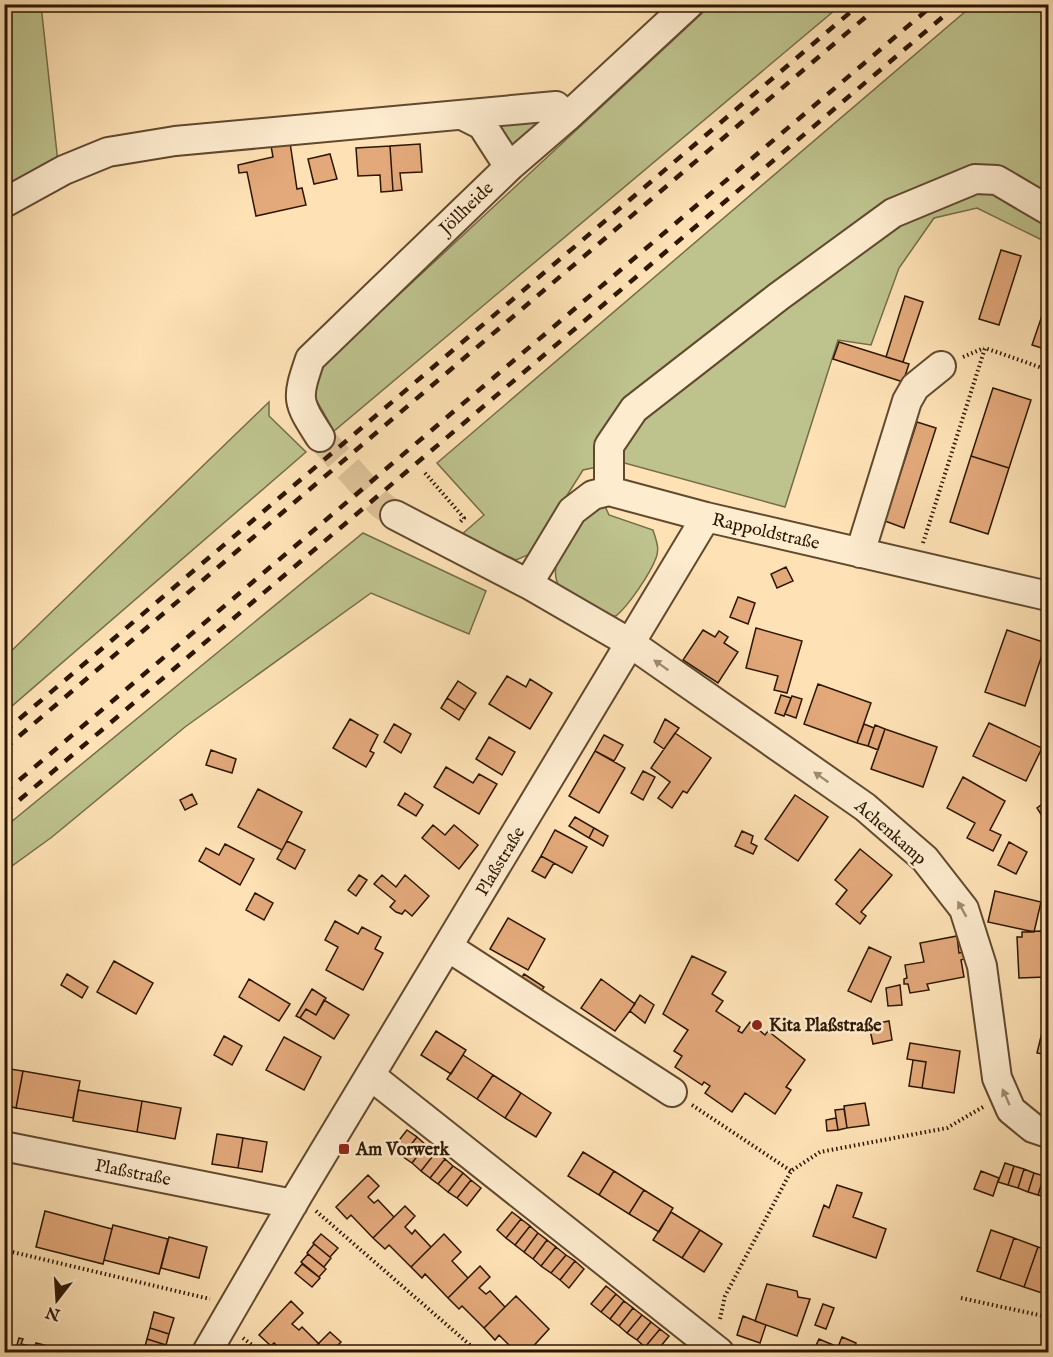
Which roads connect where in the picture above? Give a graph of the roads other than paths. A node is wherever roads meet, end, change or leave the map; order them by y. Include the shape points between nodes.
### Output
1 (689, 4) edge
2 (462, 115) junction
3 (567, 117) junction
4 (509, 167) junction
5 (4, 202) edge
6 (1048, 210) edge
7 (941, 366) dead end
8 (320, 437) tunnel mouth
9 (609, 491) junction
10 (394, 515) tunnel mouth
11 (706, 517) junction
12 (860, 553) junction
13 (528, 584) junction
14 (1048, 596) edge
15 (630, 643) junction
16 (448, 947) junction
17 (371, 1076) junction
18 (672, 1092) road end
19 (1048, 1133) edge
20 (8, 1147) dead end
21 (296, 1199) junction
22 (716, 1350) edge
23 (207, 1353) edge

1 - 3 street, Jöllheide
2 - 3 street via 556,106
2 - 4 street via 482,125
2 - 5 street via 175,141 108,152
3 - 4 street, Jöllheide
4 - 8 street, Jöllheide via 310,359 301,385 301,407
6 - 9 street via 997,180 975,178 894,213 634,409 609,446
7 - 12 street via 915,387 907,400
9 - 11 street, Rappoldstraße
9 - 13 street via 592,495 572,511
10 - 13 street
11 - 12 street, Rappoldstraße
11 - 15 street, Plaßstraße
12 - 14 street, Rappoldstraße
13 - 15 street
15 - 16 street, Plaßstraße
19 -> 15 street, Achenkamp via 1033,1128 1011,1110 997,1078 982,966 964,909 925,859 865,807
16 - 17 street, Plaßstraße
16 - 18 street
17 - 21 street, Plaßstraße
17 - 22 street
20 - 21 street, Plaßstraße
21 - 23 street, Plaßstraße

